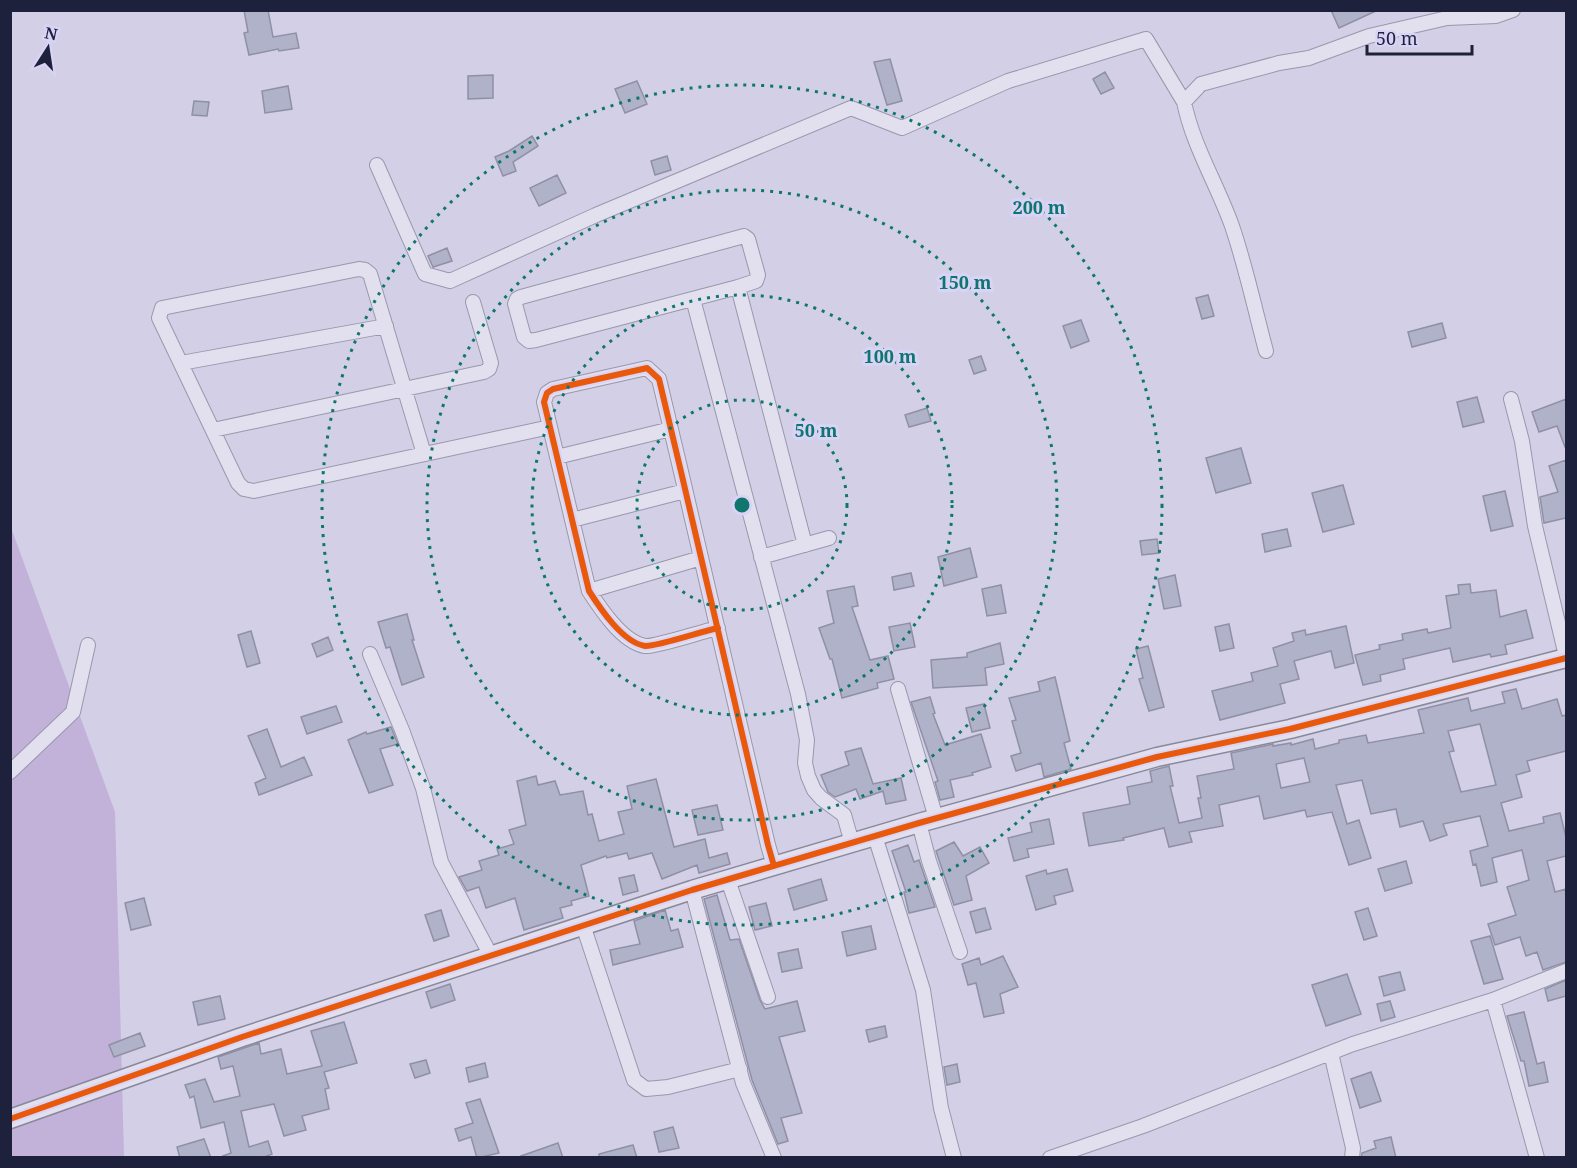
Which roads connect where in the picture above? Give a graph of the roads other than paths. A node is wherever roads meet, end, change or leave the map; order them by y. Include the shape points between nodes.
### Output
1 (1513, 10) edge
2 (1184, 102) junction
3 (376, 165) dead end
4 (738, 287) junction
5 (693, 299) junction
6 (473, 302) dead end
7 (386, 326) junction
8 (1266, 351) dead end
9 (181, 363) junction
10 (405, 390) junction
11 (1511, 399) dead end
12 (550, 427) junction
13 (671, 429) junction
14 (213, 430) junction
15 (424, 454) junction
16 (557, 457) junction
17 (685, 491) junction
18 (572, 520) junction
19 (829, 538) dead end
20 (805, 545) junction
21 (761, 557) junction
22 (701, 558) junction
23 (589, 591) junction
24 (718, 628) junction
25 (88, 645) dead end
26 (370, 654) dead end
27 (1566, 657) edge
28 (898, 689) dead end
29 (10, 772) edge
30 (927, 821) junction
31 (875, 836) junction
32 (852, 843) junction
33 (774, 866) junction
34 (728, 880) junction
35 (692, 890) junction
36 (583, 925) junction
37 (960, 952) dead end
38 (490, 954) junction
39 (1566, 971) edge
40 (768, 997) dead end
41 (1493, 1000) junction
42 (1331, 1053) junction
43 (740, 1069) junction
44 (10, 1119) edge
45 (774, 1158) edge
46 (954, 1158) edge
47 (1050, 1158) edge
48 (1352, 1158) edge
49 (1537, 1158) edge

1 - 2 street via 1496,16 1447,18 1369,36 1309,58 1201,84
2 - 3 street via 1146,39 1008,81 902,128 850,108 450,281 425,274
2 - 8 street via 1188,123 1231,226
4 - 5 street
4 - 5 street via 756,281 758,275 744,236 521,297 515,304 524,337 536,340
4 - 20 street
5 - 21 street
6 - 10 street via 491,363 489,369
7 - 9 street
7 - 9 street via 370,274 359,269 162,308 159,318
7 - 10 street
9 - 14 street
10 - 14 street
10 - 15 street
11 - 27 street via 1522,441 1535,526
12 - 13 street via 544,402 553,389 647,368 659,379
12 - 15 street
12 - 16 street
13 - 16 street
13 - 17 street
14 - 15 street via 238,483 254,491
16 - 18 street
17 - 18 street
17 - 22 street
18 - 23 street
19 - 20 street
20 - 21 street
21 - 32 street via 798,694 807,740 808,776 821,798 844,815
22 - 23 street
22 - 24 street
23 - 24 street via 606,616 631,640 645,646
24 - 33 street
25 - 29 street via 73,712
26 - 38 street via 423,788 441,862
27 - 30 street via 1290,729 1158,757
28 - 30 street
30 - 31 street
30 - 37 street via 928,861
31 - 32 street
31 - 46 street via 923,990 941,1108
32 - 33 street
33 - 34 street
34 - 35 street
34 - 40 street
35 - 36 street
35 - 43 street
36 - 38 street
36 - 43 street via 633,1080 646,1089 668,1087
38 - 44 street via 242,1036
39 - 41 street
41 - 42 street
41 - 49 street
42 - 47 street
42 - 48 street
43 - 45 street

